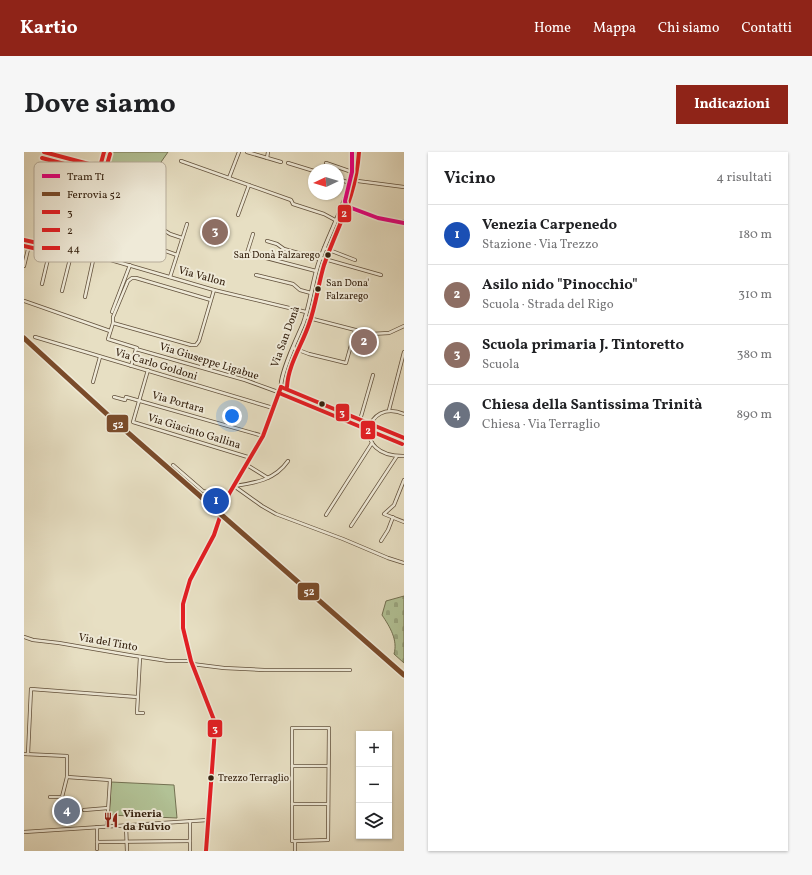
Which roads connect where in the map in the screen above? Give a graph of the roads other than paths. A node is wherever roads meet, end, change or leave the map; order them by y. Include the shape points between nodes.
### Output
1 (47, 152) edge
2 (104, 152) edge
3 (239, 152) edge
4 (247, 152) edge
5 (268, 152) edge
6 (353, 152) edge
7 (267, 158) junction
8 (182, 161) dead end
9 (82, 162) edge
10 (101, 162) edge
11 (281, 162) dead end
12 (288, 163) dead end
13 (326, 163) dead end
14 (308, 169) edge
15 (352, 172) junction
16 (229, 178) junction
17 (344, 180) edge
18 (350, 182) junction
19 (249, 185) junction
20 (404, 186) edge
21 (344, 204) junction
22 (238, 215) dead end
23 (337, 220) junction
24 (404, 222) edge
25 (187, 224) dead end
26 (166, 231) edge
27 (253, 234) dead end
28 (182, 238) junction
29 (24, 240) edge
30 (30, 241) junction
31 (267, 241) dead end
32 (34, 242) edge
33 (324, 248) junction
34 (166, 251) edge
35 (177, 255) junction
36 (320, 259) junction
37 (355, 260) dead end
38 (47, 262) edge
39 (69, 262) edge
40 (93, 262) edge
41 (119, 262) edge
42 (130, 265) junction
43 (24, 266) edge
44 (316, 271) junction
45 (256, 275) dead end
46 (381, 275) dead end
47 (170, 277) junction
48 (42, 284) dead end
49 (214, 290) junction
50 (62, 291) dead end
51 (311, 293) junction
52 (85, 297) dead end
53 (211, 300) junction
54 (24, 301) edge
55 (112, 312) dead end
56 (306, 312) junction
57 (305, 317) junction
58 (113, 323) junction
59 (404, 326) edge
60 (110, 331) junction
61 (355, 331) junction
62 (35, 337) dead end
63 (293, 348) junction
64 (136, 349) junction
65 (404, 352) edge
66 (100, 356) junction
67 (131, 366) junction
68 (148, 370) junction
69 (373, 375) dead end
70 (93, 382) dead end
71 (281, 387) junction
72 (278, 392) junction
73 (114, 397) dead end
74 (139, 401) junction
75 (273, 408) junction
76 (388, 410) junction
77 (404, 414) edge
78 (360, 420) junction
79 (370, 424) junction
80 (263, 436) junction
81 (404, 438) edge
82 (372, 443) junction
83 (397, 456) junction
84 (404, 456) edge
85 (251, 458) junction
86 (288, 461) dead end
87 (247, 464) junction
88 (173, 465) dead end
89 (268, 478) junction
90 (404, 480) edge
91 (234, 486) junction
92 (400, 490) junction
93 (404, 491) edge
94 (227, 498) junction
95 (326, 515) dead end
96 (393, 517) junction
97 (404, 522) edge
98 (351, 526) dead end
99 (381, 541) dead end
100 (403, 563) edge
101 (24, 637) edge
102 (140, 657) junction
103 (191, 662) junction
104 (350, 670) dead end
105 (137, 697) junction
106 (143, 713) dead end
107 (26, 754) edge
108 (292, 766) junction
109 (328, 766) junction
110 (67, 776) junction
111 (50, 797) dead end
112 (292, 804) junction
113 (328, 804) junction
114 (108, 808) junction
115 (84, 810) dead end
116 (208, 820) junction
117 (190, 821) junction
118 (126, 826) junction
119 (97, 827) junction
120 (107, 827) junction
121 (24, 832) edge
122 (190, 841) junction
123 (295, 841) junction
124 (97, 842) junction
125 (127, 842) junction
126 (97, 849) dead end
127 (127, 851) edge
128 (190, 851) edge
129 (206, 851) edge
130 (295, 851) edge

1 - 9 street
2 - 10 street
3 - 16 street
4 - 7 street
5 - 7 street
6 - 15 street, Via San Donà
7 - 11 street
8 - 16 street
12 - 14 street
13 - 15 street
15 - 18 street, Via San Donà
16 - 19 street
17 - 18 street
18 - 20 street
18 - 21 street, Via San Donà
19 - 22 street
19 - 23 street
21 - 23 street, Via San Donà
21 - 24 street via 378,218
23 - 33 street, Via San Donà
25 - 28 street
26 - 28 street
27 - 44 street via 247,253
28 - 35 street
29 - 30 street, Via Vallon
30 - 32 street, Via Vallon
30 - 43 street
31 - 36 street via 284,249
33 - 36 street, Via San Donà
33 - 37 street
34 - 35 street
35 - 47 street
36 - 44 street, Via San Donà
36 - 46 street
38 - 48 street
39 - 50 street
40 - 52 street
41 - 42 street, Via Vallon
42 - 47 street, Via Vallon
42 - 55 street
44 - 51 street, Via San Donà
45 - 51 street via 293,284 300,290
47 - 49 street, Via Vallon
49 - 53 street
49 - 56 street, Via Vallon
51 - 56 street, Via San Donà
53 - 58 street via 132,278 128,281
53 - 58 street via 199,341 194,346
54 - 60 street
56 - 57 street, Via San Donà
57 - 61 street
57 - 63 street, Via San Donà
58 - 60 street
59 - 61 street via 389,333
60 - 64 street, Via Giuseppe Ligabue via 108,339
61 - 63 street via 346,363
62 - 66 street, Via Carlo Goldoni
63 - 71 street, Via San Donà via 282,375
64 - 67 street
64 - 72 street, Via Giuseppe Ligabue
65 - 76 street
66 - 67 street, Via Carlo Goldoni
66 - 70 street
67 - 68 street, Via Carlo Goldoni
68 - 74 street
68 - 75 street, Via Carlo Goldoni
69 - 78 street
71 - 72 street
71 - 78 street
72 - 75 street
73 - 74 street, Via Portara
74 - 80 street, Via Portara
74 - 85 street, Via Giacinto Gallina via 133,422
75 - 80 street
76 - 77 street
76 - 79 street
78 - 79 street
79 - 81 street
79 - 82 street
80 - 85 street
82 - 83 street via 384,453
82 - 95 street
83 - 84 street
83 - 98 street
85 - 87 street
86 - 89 street
87 - 89 street
87 - 91 street
88 - 94 street via 203,491
89 - 91 street
90 - 92 street
91 - 94 street
91 - 100 street via 276,514
92 - 93 street
92 - 96 street via 394,505 384,514
94 - 103 street via 214,536 186,593 182,616
96 - 97 street
96 - 99 street
101 - 102 street, Via del Tinto
102 - 103 street, Via del Tinto
102 - 105 street
103 - 104 street, Via del Tinto via 224,668
103 - 116 street via 214,720 215,729
105 - 106 street via 136,713
105 - 107 street via 31,689
107 - 110 street via 67,756
108 - 109 street
108 - 109 street via 292,728 329,728
108 - 112 street
109 - 113 street
110 - 111 street via 62,797
110 - 114 street via 110,780
112 - 113 street
112 - 123 street via 292,841
113 - 123 street via 328,840
114 - 115 street
114 - 120 street
116 - 117 street
116 - 129 street
117 - 118 street
117 - 122 street
118 - 120 street
118 - 125 street
119 - 120 street
119 - 121 street
119 - 124 street
122 - 125 street
122 - 128 street
123 - 130 street
124 - 125 street
124 - 126 street
125 - 127 street

